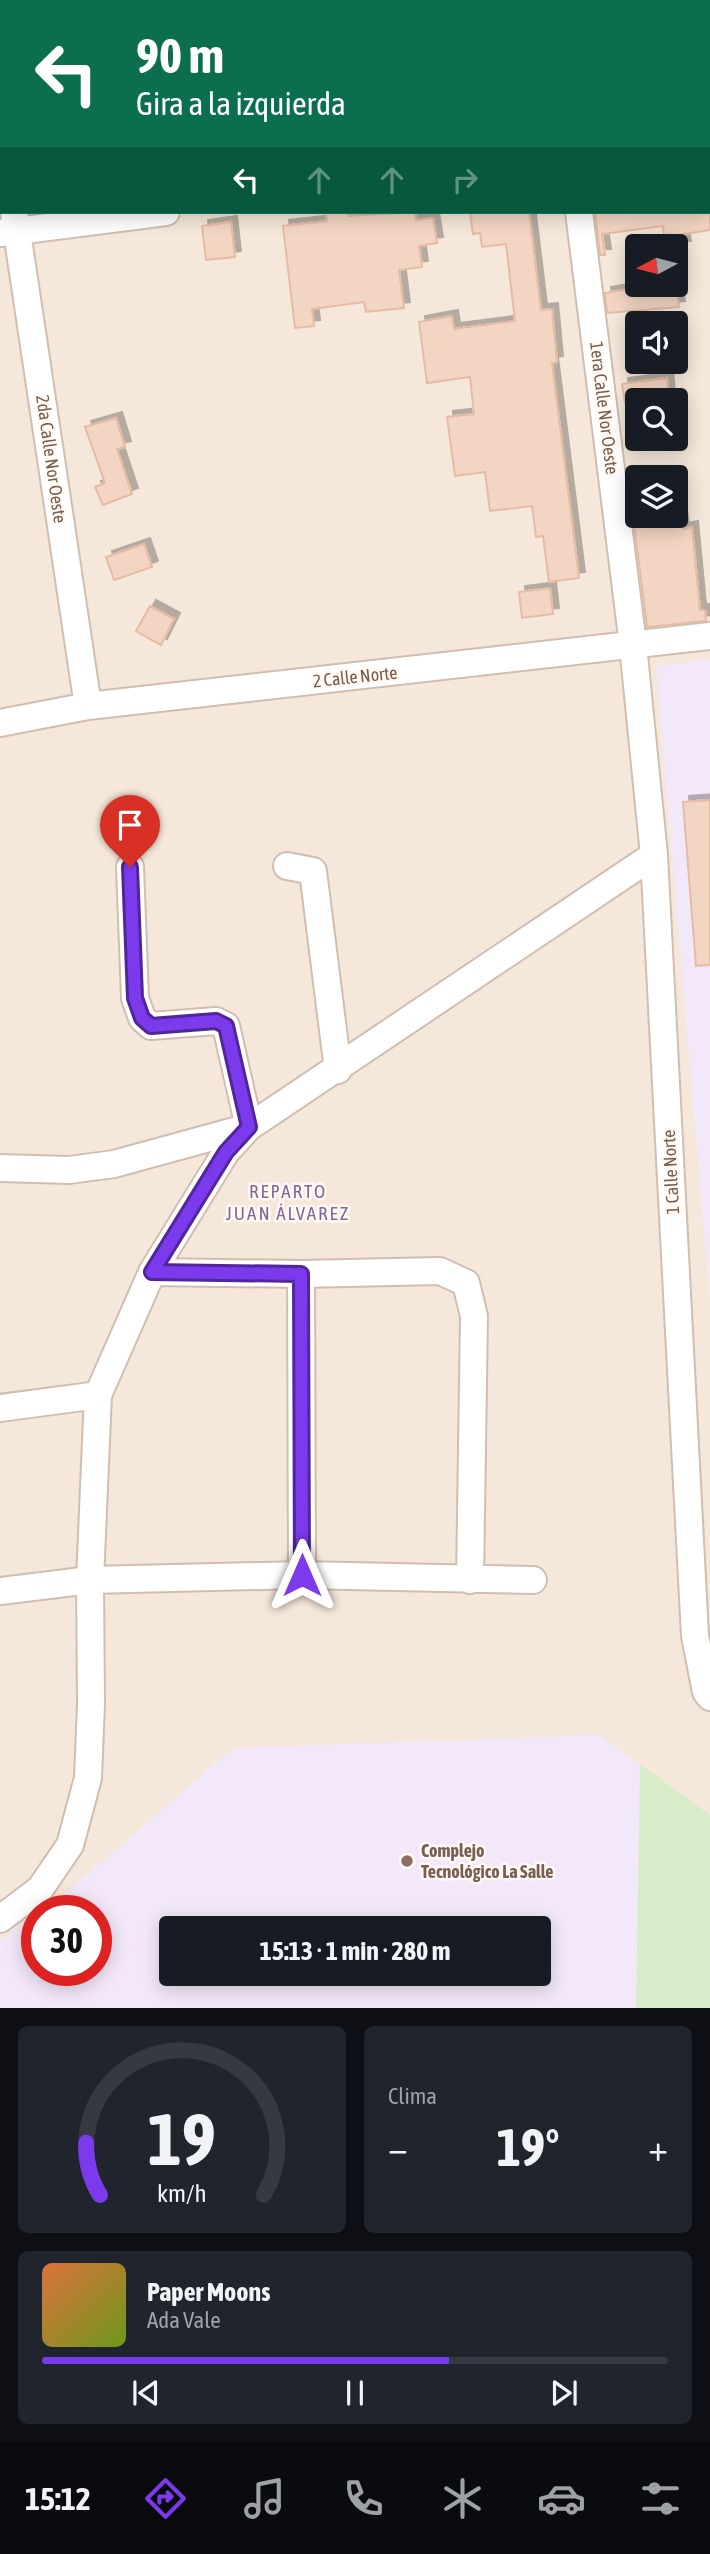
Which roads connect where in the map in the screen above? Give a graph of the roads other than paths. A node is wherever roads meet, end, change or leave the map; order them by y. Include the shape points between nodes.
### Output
1 (142, 214) edge
2 (579, 214) edge
3 (10, 225) edge
4 (710, 636) edge
5 (633, 645) junction
6 (88, 706) junction
7 (0, 723) edge
8 (654, 855) junction
9 (287, 866) dead end
10 (130, 867) dead end
11 (338, 1070) junction
12 (249, 1127) junction
13 (0, 1168) edge
14 (152, 1272) junction
15 (301, 1274) junction
16 (98, 1395) junction
17 (0, 1408) edge
18 (302, 1575) junction
19 (90, 1580) junction
20 (470, 1580) junction
21 (533, 1580) dead end
22 (0, 1591) edge
23 (710, 1697) edge
24 (0, 1919) edge

1 - 3 street
2 - 5 street, 1era Calle Nor Oeste
3 - 6 street, 2da Calle Nor Oeste
4 - 5 street, 2 Calle Norte
5 - 6 street, 2 Calle Norte
5 - 8 street, 1 Calle Norte
6 - 7 street, 2 Calle Norte
8 - 11 street
8 - 23 street, 1 Calle Norte via 695,1636
9 - 11 street via 313,871
10 - 12 street via 135,998 142,1018 151,1026 216,1021 226,1026
11 - 12 street
12 - 13 street via 114,1164 69,1170
12 - 14 street via 226,1152
14 - 15 street
14 - 16 street
15 - 18 street
15 - 20 street via 440,1271 466,1283 474,1316
16 - 17 street
16 - 19 street
18 - 19 street
18 - 20 street
19 - 22 street
19 - 24 street via 88,1778 74,1831 70,1845 40,1889
20 - 21 street

